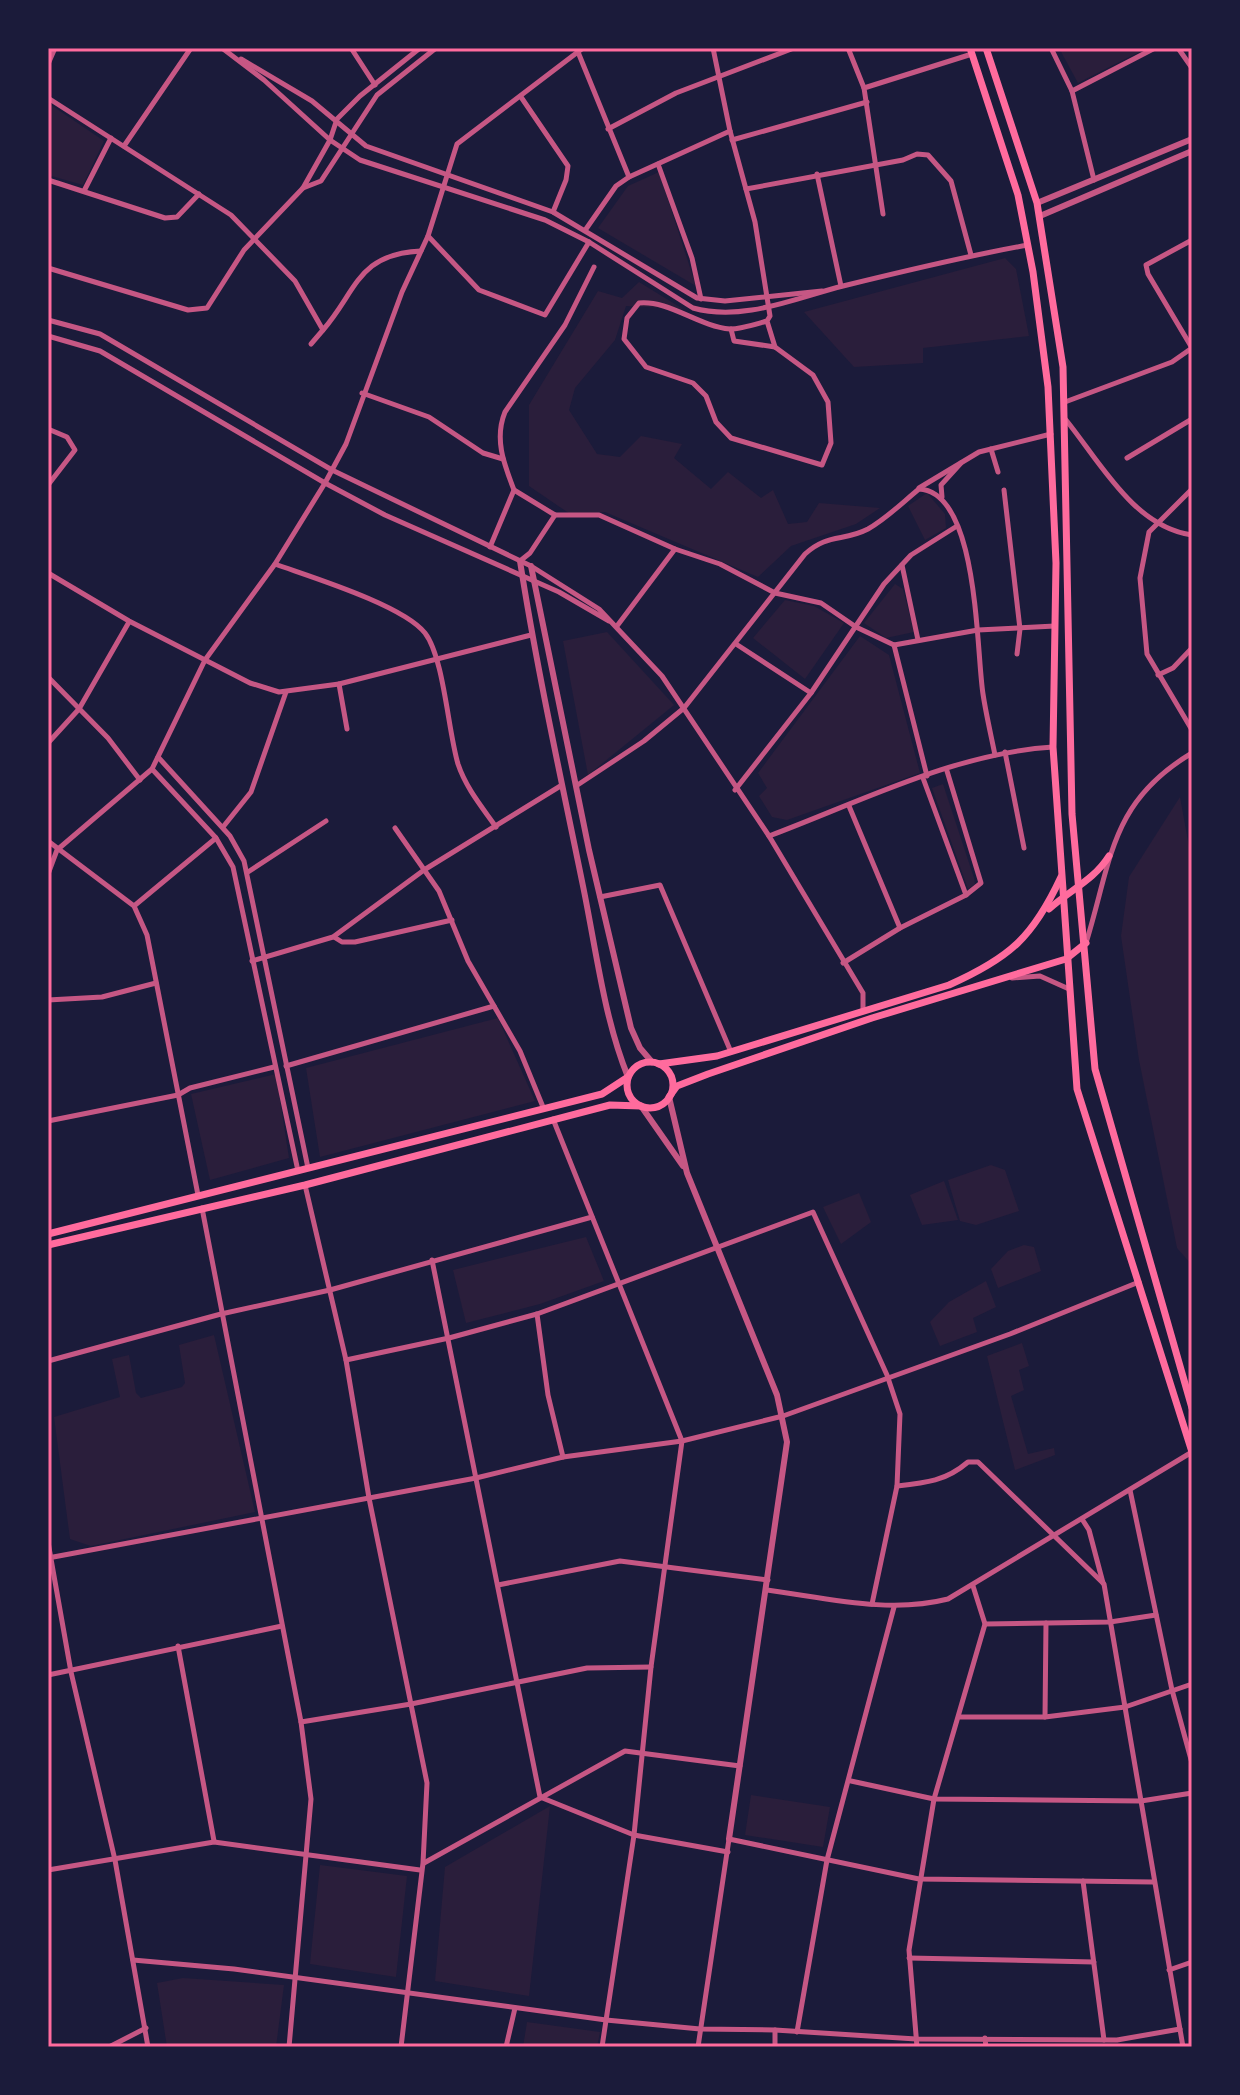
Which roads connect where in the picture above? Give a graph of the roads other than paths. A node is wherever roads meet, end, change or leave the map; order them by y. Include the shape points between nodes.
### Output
1 (55, 48) edge
2 (191, 48) edge
3 (222, 48) edge
4 (351, 48) edge
5 (420, 48) edge
6 (436, 48) edge
7 (713, 48) edge
8 (794, 48) edge
9 (848, 48) edge
10 (986, 48) edge
11 (1051, 48) edge
12 (1155, 48) edge
13 (1178, 48) edge
14 (581, 50) edge
15 (971, 51) edge
16 (48, 64) edge
17 (1192, 68) edge
18 (717, 76) junction
19 (375, 85) junction
20 (864, 88) junction
21 (1072, 91) junction
22 (521, 97) junction
23 (48, 98) edge
24 (867, 102) junction
25 (337, 119) junction
26 (608, 129) junction
27 (730, 131) junction
28 (351, 136) junction
29 (111, 138) junction
30 (1192, 139) edge
31 (330, 140) junction
32 (732, 140) junction
33 (124, 146) junction
34 (343, 149) junction
35 (1192, 151) edge
36 (876, 163) junction
37 (658, 164) junction
38 (817, 174) junction
39 (448, 176) junction
40 (629, 177) junction
41 (48, 180) edge
42 (1094, 180) junction
43 (303, 188) junction
44 (445, 189) junction
45 (746, 189) junction
46 (84, 191) junction
47 (199, 194) junction
48 (1037, 203) junction
49 (553, 212) junction
50 (883, 214) dead end
51 (1040, 216) junction
52 (586, 229) junction
53 (428, 236) junction
54 (1192, 240) edge
55 (253, 241) junction
56 (589, 242) junction
57 (1028, 245) junction
58 (421, 251) junction
59 (971, 255) junction
60 (594, 267) dead end
61 (48, 268) edge
62 (841, 287) junction
63 (824, 291) junction
64 (766, 294) junction
65 (701, 299) junction
66 (768, 306) junction
67 (48, 320) edge
68 (767, 321) junction
69 (731, 329) junction
70 (323, 330) junction
71 (48, 336) edge
72 (311, 344) dead end
73 (775, 347) junction
74 (1192, 348) edge
75 (362, 393) junction
76 (1065, 402) junction
77 (1065, 419) junction
78 (1192, 419) edge
79 (48, 429) edge
80 (1051, 434) junction
81 (991, 449) junction
82 (1127, 458) dead end
83 (503, 459) junction
84 (964, 460) junction
85 (332, 470) junction
86 (998, 472) dead end
87 (325, 483) junction
88 (48, 485) edge
89 (919, 489) junction
90 (1192, 489) edge
91 (514, 490) junction
92 (1004, 490) dead end
93 (942, 498) junction
94 (555, 515) junction
95 (1156, 524) junction
96 (957, 526) junction
97 (1192, 535) edge
98 (490, 547) junction
99 (675, 549) junction
100 (530, 553) junction
101 (520, 561) junction
102 (275, 564) junction
103 (901, 564) junction
104 (531, 566) junction
105 (48, 573) edge
106 (522, 578) junction
107 (533, 580) junction
108 (775, 593) junction
109 (129, 621) junction
110 (617, 626) junction
111 (1055, 626) junction
112 (856, 627) junction
113 (1020, 629) junction
114 (978, 630) junction
115 (531, 635) junction
116 (918, 640) junction
117 (736, 644) junction
118 (894, 645) junction
119 (1192, 648) edge
120 (1017, 654) dead end
121 (435, 657) junction
122 (205, 660) junction
123 (1158, 675) junction
124 (48, 677) edge
125 (339, 684) junction
126 (286, 692) junction
127 (811, 693) junction
128 (684, 708) junction
129 (79, 709) junction
130 (347, 729) dead end
131 (1192, 730) edge
132 (48, 743) edge
133 (1053, 747) junction
134 (1005, 752) junction
135 (1192, 753) edge
136 (995, 755) junction
137 (158, 757) junction
138 (152, 769) junction
139 (947, 771) junction
140 (925, 777) junction
141 (140, 780) junction
142 (562, 785) junction
143 (576, 786) junction
144 (735, 790) junction
145 (849, 806) junction
146 (326, 821) dead end
147 (223, 827) junction
148 (496, 827) junction
149 (395, 828) dead end
150 (769, 836) junction
151 (216, 838) junction
152 (48, 841) edge
153 (1024, 848) dead end
154 (57, 850) junction
155 (1109, 856) junction
156 (424, 870) junction
157 (248, 872) junction
158 (48, 874) edge
159 (1062, 875) junction
160 (1079, 885) junction
161 (966, 895) junction
162 (600, 897) junction
163 (1062, 897) junction
164 (134, 906) junction
165 (1044, 913) junction
166 (452, 920) junction
167 (900, 928) junction
168 (333, 937) junction
169 (1086, 943) junction
170 (266, 957) junction
171 (1066, 959) junction
172 (252, 961) junction
173 (843, 963) junction
174 (1007, 978) junction
175 (156, 983) junction
176 (1069, 989) junction
177 (48, 1000) edge
178 (494, 1006) junction
179 (863, 1011) junction
180 (731, 1052) junction
181 (656, 1063) junction
182 (286, 1066) junction
183 (274, 1067) junction
184 (628, 1077) junction
185 (178, 1095) junction
186 (669, 1097) junction
187 (641, 1106) junction
188 (543, 1107) junction
189 (553, 1119) junction
190 (48, 1121) edge
191 (308, 1168) junction
192 (298, 1171) junction
193 (687, 1173) junction
194 (305, 1185) junction
195 (198, 1195) junction
196 (202, 1207) junction
197 (592, 1217) junction
198 (48, 1234) edge
199 (48, 1245) edge
200 (715, 1247) junction
201 (432, 1260) junction
202 (1139, 1282) junction
203 (619, 1284) junction
204 (330, 1290) junction
205 (221, 1314) junction
206 (537, 1314) junction
207 (449, 1338) junction
208 (346, 1360) junction
209 (48, 1361) edge
210 (887, 1375) junction
211 (1192, 1408) edge
212 (783, 1416) junction
213 (682, 1441) junction
214 (1192, 1452) edge
215 (563, 1457) junction
216 (476, 1478) junction
217 (897, 1486) junction
218 (1130, 1490) junction
219 (369, 1498) junction
220 (260, 1518) junction
221 (1082, 1519) junction
222 (1055, 1534) junction
223 (48, 1542) edge
224 (50, 1558) edge
225 (665, 1566) junction
226 (768, 1580) junction
227 (1104, 1584) junction
228 (498, 1585) junction
229 (973, 1586) junction
230 (767, 1590) junction
231 (872, 1604) junction
232 (894, 1607) junction
233 (1156, 1615) junction
234 (1110, 1622) junction
235 (1046, 1623) junction
236 (985, 1624) junction
237 (282, 1626) junction
238 (178, 1646) junction
239 (651, 1667) junction
240 (71, 1672) junction
241 (48, 1675) edge
242 (517, 1681) junction
243 (1192, 1684) edge
244 (1172, 1690) junction
245 (411, 1704) junction
246 (1125, 1707) junction
247 (960, 1717) junction
248 (1045, 1717) junction
249 (301, 1722) junction
250 (642, 1752) junction
251 (1192, 1763) edge
252 (740, 1766) junction
253 (851, 1781) junction
254 (1192, 1793) edge
255 (540, 1797) junction
256 (934, 1799) junction
257 (1141, 1801) junction
258 (634, 1835) junction
259 (729, 1839) junction
260 (214, 1842) junction
261 (728, 1852) junction
262 (307, 1855) junction
263 (115, 1860) junction
264 (827, 1860) junction
265 (422, 1867) junction
266 (48, 1870) edge
267 (919, 1879) junction
268 (1083, 1881) junction
269 (1153, 1882) junction
270 (909, 1958) junction
271 (133, 1960) junction
272 (1094, 1962) junction
273 (1192, 1962) edge
274 (1169, 1970) junction
275 (297, 1977) junction
276 (406, 1993) junction
277 (515, 2008) junction
278 (606, 2020) junction
279 (146, 2028) junction
280 (700, 2029) junction
281 (1180, 2029) junction
282 (775, 2030) junction
283 (797, 2032) junction
284 (985, 2038) junction
285 (916, 2039) junction
286 (1054, 2039) junction
287 (1104, 2040) junction
288 (1119, 2044) edge
289 (109, 2047) edge
290 (148, 2047) edge
291 (289, 2047) edge
292 (401, 2047) edge
293 (506, 2047) edge
294 (602, 2047) edge
295 (698, 2047) edge
296 (775, 2047) edge
297 (917, 2047) edge
298 (986, 2047) edge
299 (1057, 2047) edge
300 (1183, 2047) edge

1 - 16 street
2 - 33 street
3 - 25 street
3 - 31 street
4 - 19 street
5 - 19 street
6 - 28 street via 377,95
7 - 18 street
8 - 18 street
9 - 20 street
10 - 48 main road
11 - 21 street
12 - 21 street
13 - 17 street
14 - 22 street
14 - 26 street
15 - 20 street
15 - 57 main road via 1018,195
18 - 26 street
18 - 27 street
19 - 25 street
20 - 24 street
21 - 42 street
22 - 39 street via 457,144
22 - 49 street via 568,166
23 - 29 street
24 - 32 street
24 - 36 street
25 - 28 street
25 - 31 street
26 - 40 street
27 - 32 street
27 - 37 street
28 - 34 street
28 - 39 street
29 - 33 street
29 - 46 street
30 - 42 street
31 - 34 street
31 - 43 street
32 - 45 street
33 - 47 street
34 - 43 street via 321,181
34 - 44 street via 360,160
35 - 51 street
36 - 38 street
36 - 50 street
36 - 59 street via 917,154 939,164 951,181
37 - 40 street
37 - 65 street
38 - 45 street
38 - 62 street
39 - 44 street
39 - 49 street
40 - 52 street via 616,186
41 - 46 street
42 - 48 street
43 - 55 street
44 - 53 street
44 - 56 street via 545,220
45 - 64 street
46 - 47 street via 165,218 177,217
47 - 55 street via 231,215
48 - 51 main road
49 - 52 street
51 - 76 main road
52 - 65 street
53 - 56 street via 479,290 545,315
53 - 58 street
54 - 74 street via 1146,265
55 - 61 street via 214,300 198,311
55 - 70 street via 295,281
56 - 66 street via 693,308 724,313
57 - 59 street
57 - 80 main road
58 - 70 street via 390,254 375,263
58 - 75 street
59 - 62 street
60 - 83 street via 565,325 505,412 499,425
62 - 63 street
63 - 64 street
63 - 66 street
64 - 65 street
64 - 66 street
66 - 68 street
67 - 85 street via 100,334
68 - 69 street
68 - 73 street
69 - 73 street via 734,341
69 - 73 street via 653,302 639,303 627,318 624,339 646,367 693,383 731,438 822,465 831,443 828,402 813,375
70 - 72 street
71 - 87 street via 100,351
74 - 76 street via 1172,362
75 - 83 street via 429,417 483,453
75 - 85 street
76 - 77 main road
77 - 95 street
77 - 160 main road via 1072,814
78 - 82 street
79 - 88 street via 67,437 75,450
80 - 81 street
80 - 111 main road
81 - 84 street
81 - 86 street
83 - 91 street
84 - 89 street
84 - 93 street via 941,485
85 - 87 street
85 - 98 street
87 - 102 street
87 - 106 street
89 - 93 street
89 - 108 street via 869,528 821,540
90 - 95 street
91 - 94 street
91 - 98 street
92 - 113 street
93 - 96 street
94 - 99 street via 599,515
94 - 100 street
95 - 97 street
95 - 123 street via 1149,532 1140,578 1147,654
96 - 103 street
96 - 114 street via 969,561
98 - 101 street
99 - 108 street via 720,564
99 - 110 street
100 - 101 street
100 - 104 street
101 - 104 street
101 - 106 street
102 - 121 street via 366,598 415,623
102 - 122 street
103 - 112 street
103 - 116 street
104 - 107 street
104 - 110 street
105 - 109 street
106 - 107 street
106 - 115 street
107 - 110 street
107 - 143 street
108 - 112 street via 821,603
108 - 117 street
109 - 122 street
109 - 129 street
110 - 128 street
111 - 113 street
111 - 133 main road
112 - 118 street
112 - 127 street
113 - 114 street
113 - 120 street
114 - 116 street
114 - 136 street
115 - 121 street
115 - 142 street
116 - 118 street
117 - 127 street
117 - 128 street
118 - 140 street
119 - 123 street
121 - 125 street
121 - 148 street via 463,777
122 - 126 street via 250,683
122 - 137 street
123 - 131 street
124 - 129 street
125 - 126 street
125 - 130 street
126 - 147 street via 251,792
127 - 144 street
128 - 143 street
128 - 144 street
129 - 132 street
129 - 141 street
133 - 134 street
133 - 159 main road
134 - 136 street
134 - 153 street
135 - 155 street via 1141,791
136 - 139 street
137 - 138 street
137 - 147 street
138 - 141 street
138 - 151 street
139 - 140 street
139 - 161 street via 980,876 977,888
140 - 145 street
140 - 161 street
141 - 154 street
142 - 148 street
142 - 184 street via 619,1056
143 - 162 street
144 - 150 street
145 - 150 street
145 - 167 street
146 - 157 street
147 - 157 street
148 - 156 street
149 - 156 street
150 - 173 street
151 - 164 street
151 - 172 street via 233,867
152 - 154 street
154 - 158 street
154 - 164 street
155 - 160 main road via 1097,876
155 - 169 street
156 - 166 street
156 - 168 street
157 - 170 street
159 - 163 main road
159 - 165 main road
160 - 163 main road
160 - 169 main road
161 - 167 street
162 - 180 street via 660,885
162 - 181 street via 631,1028 640,1048
163 - 165 main road
163 - 171 main road
164 - 175 street via 147,935
165 - 179 main road via 1019,945 974,974
166 - 168 street via 355,942
166 - 178 street
167 - 173 street
168 - 170 street
169 - 171 main road
169 - 211 main road via 1095,1069
170 - 172 street
170 - 182 street
171 - 174 main road
171 - 176 main road
172 - 183 street
173 - 179 street via 863,993
174 - 176 street via 1040,976
174 - 186 main road via 708,1074 677,1086
175 - 177 street via 102,997
175 - 185 street
176 - 202 main road via 1077,1089
178 - 182 street
178 - 188 street
179 - 180 main road
180 - 181 main road
181 - 184 main road via 637,1065
181 - 186 main road via 672,1082
182 - 191 street
183 - 185 street
183 - 192 street
184 - 187 main road via 628,1091
184 - 188 main road via 602,1094
185 - 190 street
185 - 195 street
186 - 187 main road via 656,1107
186 - 193 street
187 - 189 main road via 610,1105
187 - 193 street
188 - 191 main road
189 - 194 main road
189 - 197 street
191 - 192 main road
192 - 195 main road
193 - 200 street
194 - 196 main road
194 - 204 street
195 - 198 main road
196 - 199 main road
196 - 205 street
197 - 201 street
197 - 203 street
200 - 203 street
200 - 210 street via 813,1212
200 - 212 street
201 - 204 street
201 - 207 street
202 - 210 street via 1010,1334
202 - 214 main road
203 - 206 street
203 - 213 street
204 - 205 street
204 - 208 street
205 - 209 street
205 - 220 street
206 - 207 street
206 - 215 street
207 - 208 street
207 - 216 street
208 - 219 street
210 - 212 street
210 - 217 street via 900,1414
212 - 213 street
212 - 226 street via 787,1442
213 - 215 street
213 - 225 street
214 - 218 street
215 - 216 street
216 - 219 street
216 - 228 street
217 - 222 street via 930,1483 952,1476 968,1462 978,1462
217 - 231 street
218 - 221 street
218 - 233 street
219 - 220 street
219 - 245 street
220 - 224 street
220 - 237 street
221 - 222 street
221 - 227 street
222 - 227 street
222 - 229 street
223 - 224 street
224 - 240 street
225 - 226 street
225 - 228 street via 620,1561
225 - 239 street
226 - 230 street
227 - 234 street
228 - 242 street
229 - 232 street via 918,1607
229 - 236 street
230 - 231 street
230 - 252 street
231 - 232 street
232 - 253 street
233 - 234 street
233 - 244 street
234 - 235 street
234 - 246 street
235 - 236 street
235 - 248 street
236 - 247 street
237 - 238 street
237 - 249 street
238 - 240 street
238 - 260 street
239 - 242 street via 587,1668
239 - 250 street
240 - 241 street
240 - 263 street
242 - 245 street
242 - 255 street
243 - 244 street
244 - 246 street
244 - 251 street
245 - 249 street
245 - 265 street via 427,1783
246 - 248 street
246 - 257 street
247 - 248 street
247 - 256 street
249 - 262 street via 311,1799
250 - 252 street
250 - 255 street via 625,1751
250 - 258 street
252 - 259 street
253 - 256 street
253 - 264 street
254 - 257 street
255 - 258 street
255 - 265 street
256 - 257 street
256 - 267 street
257 - 269 street
258 - 261 street
258 - 278 street
259 - 261 street
259 - 264 street
260 - 262 street
260 - 263 street
261 - 280 street
262 - 265 street
262 - 275 street
263 - 266 street
263 - 271 street
264 - 267 street
264 - 283 street
265 - 276 street
267 - 268 street
267 - 270 street
268 - 269 street
268 - 272 street
269 - 274 street
270 - 272 street
270 - 285 street
271 - 275 street
271 - 279 street
272 - 287 street
273 - 274 street
274 - 281 street
275 - 276 street
275 - 291 street
276 - 277 street
276 - 292 street
277 - 278 street
277 - 293 street
278 - 280 street
278 - 294 street
279 - 289 street
279 - 290 street
280 - 282 street
280 - 295 street
281 - 288 street
281 - 300 street
282 - 283 street
282 - 296 street
283 - 285 street
284 - 285 street
284 - 286 street
284 - 298 street
285 - 297 street
286 - 287 street
286 - 299 street
287 - 288 street

